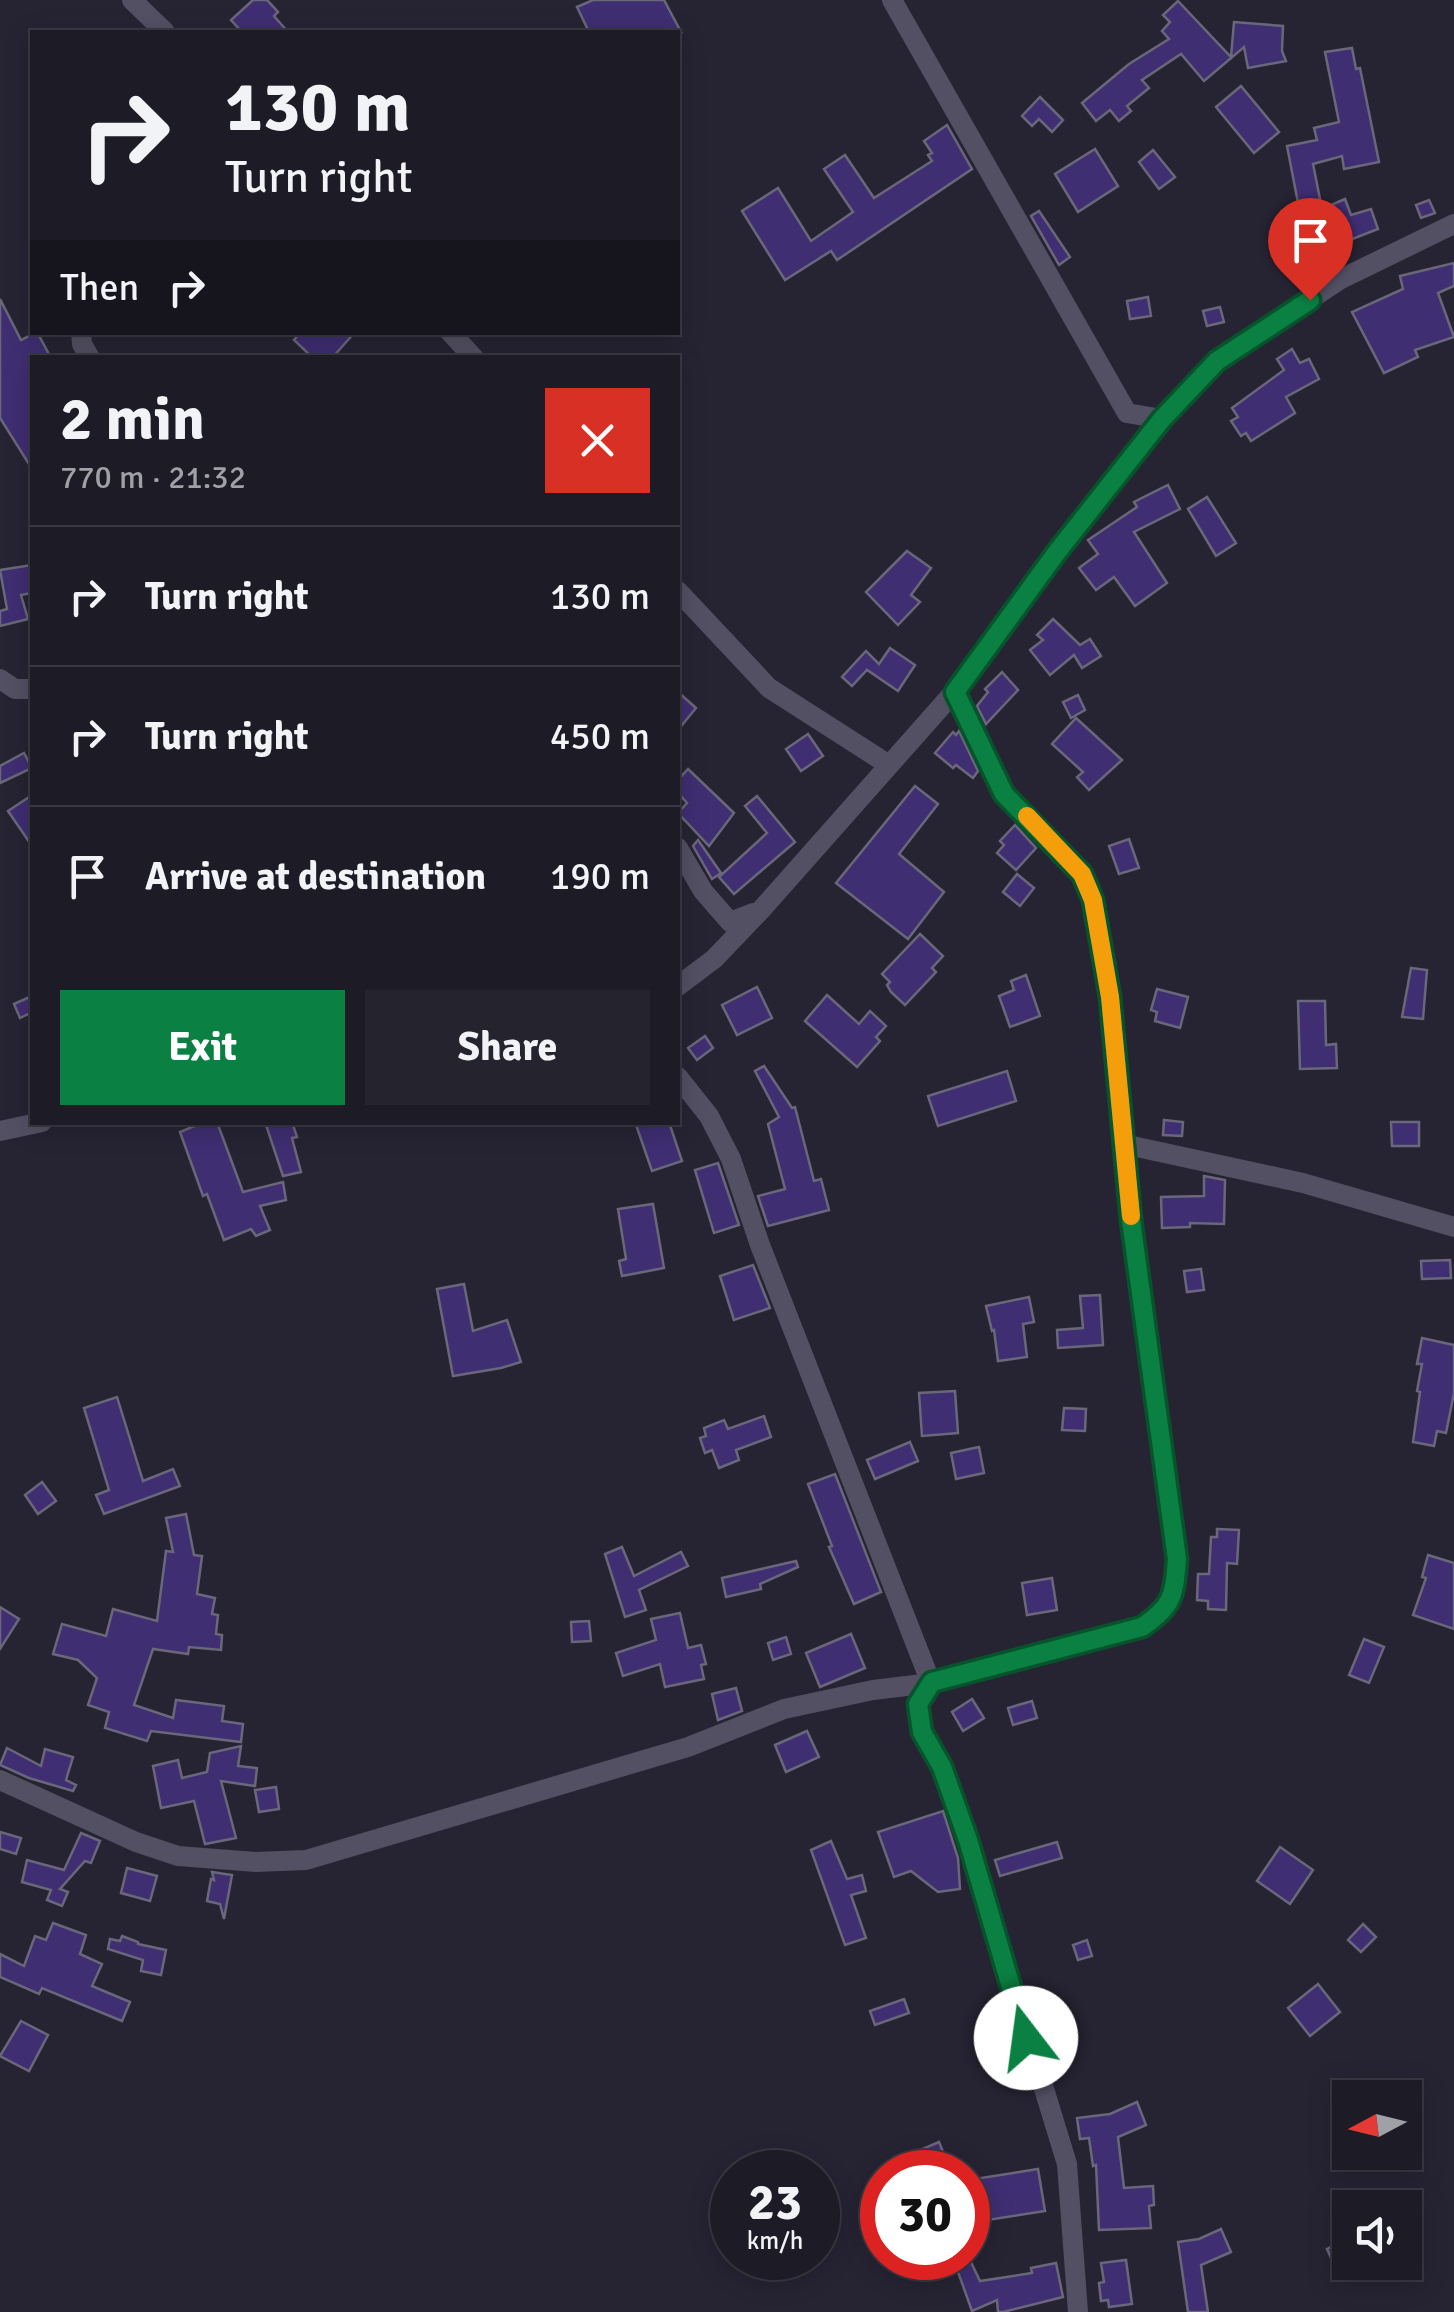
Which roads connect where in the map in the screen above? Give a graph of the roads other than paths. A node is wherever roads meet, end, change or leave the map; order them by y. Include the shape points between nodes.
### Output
1 (132, 0) edge
2 (892, 0) edge
3 (162, 30) edge
4 (1454, 224) edge
5 (453, 335) edge
6 (471, 355) edge
7 (1162, 419) junction
8 (680, 593) edge
9 (0, 679) edge
10 (30, 690) edge
11 (955, 692) junction
12 (889, 765) junction
13 (680, 851) edge
14 (760, 911) junction
15 (680, 984) edge
16 (680, 1079) edge
17 (30, 1125) edge
18 (0, 1131) edge
19 (1123, 1144) junction
20 (1454, 1227) edge
21 (932, 1682) junction
22 (0, 1780) edge
23 (1078, 2312) edge

1 - 3 street
2 - 7 street via 1127,413
4 - 7 street via 1341,279 1217,361
5 - 6 street
7 - 11 street
8 - 12 street via 769,688
9 - 10 street
11 - 12 street
11 - 19 street via 1004,794 1082,874 1093,900 1110,997
12 - 14 street
13 - 14 street via 730,922
14 - 15 street
16 - 21 street via 710,1116 730,1159
17 - 18 street
19 - 20 street
19 - 21 street via 1177,1559 1175,1588 1167,1610 1142,1627
21 - 22 street via 784,1709 688,1747 306,1860 178,1856
21 - 23 street via 918,1704 922,1732 968,1840 1067,2164

